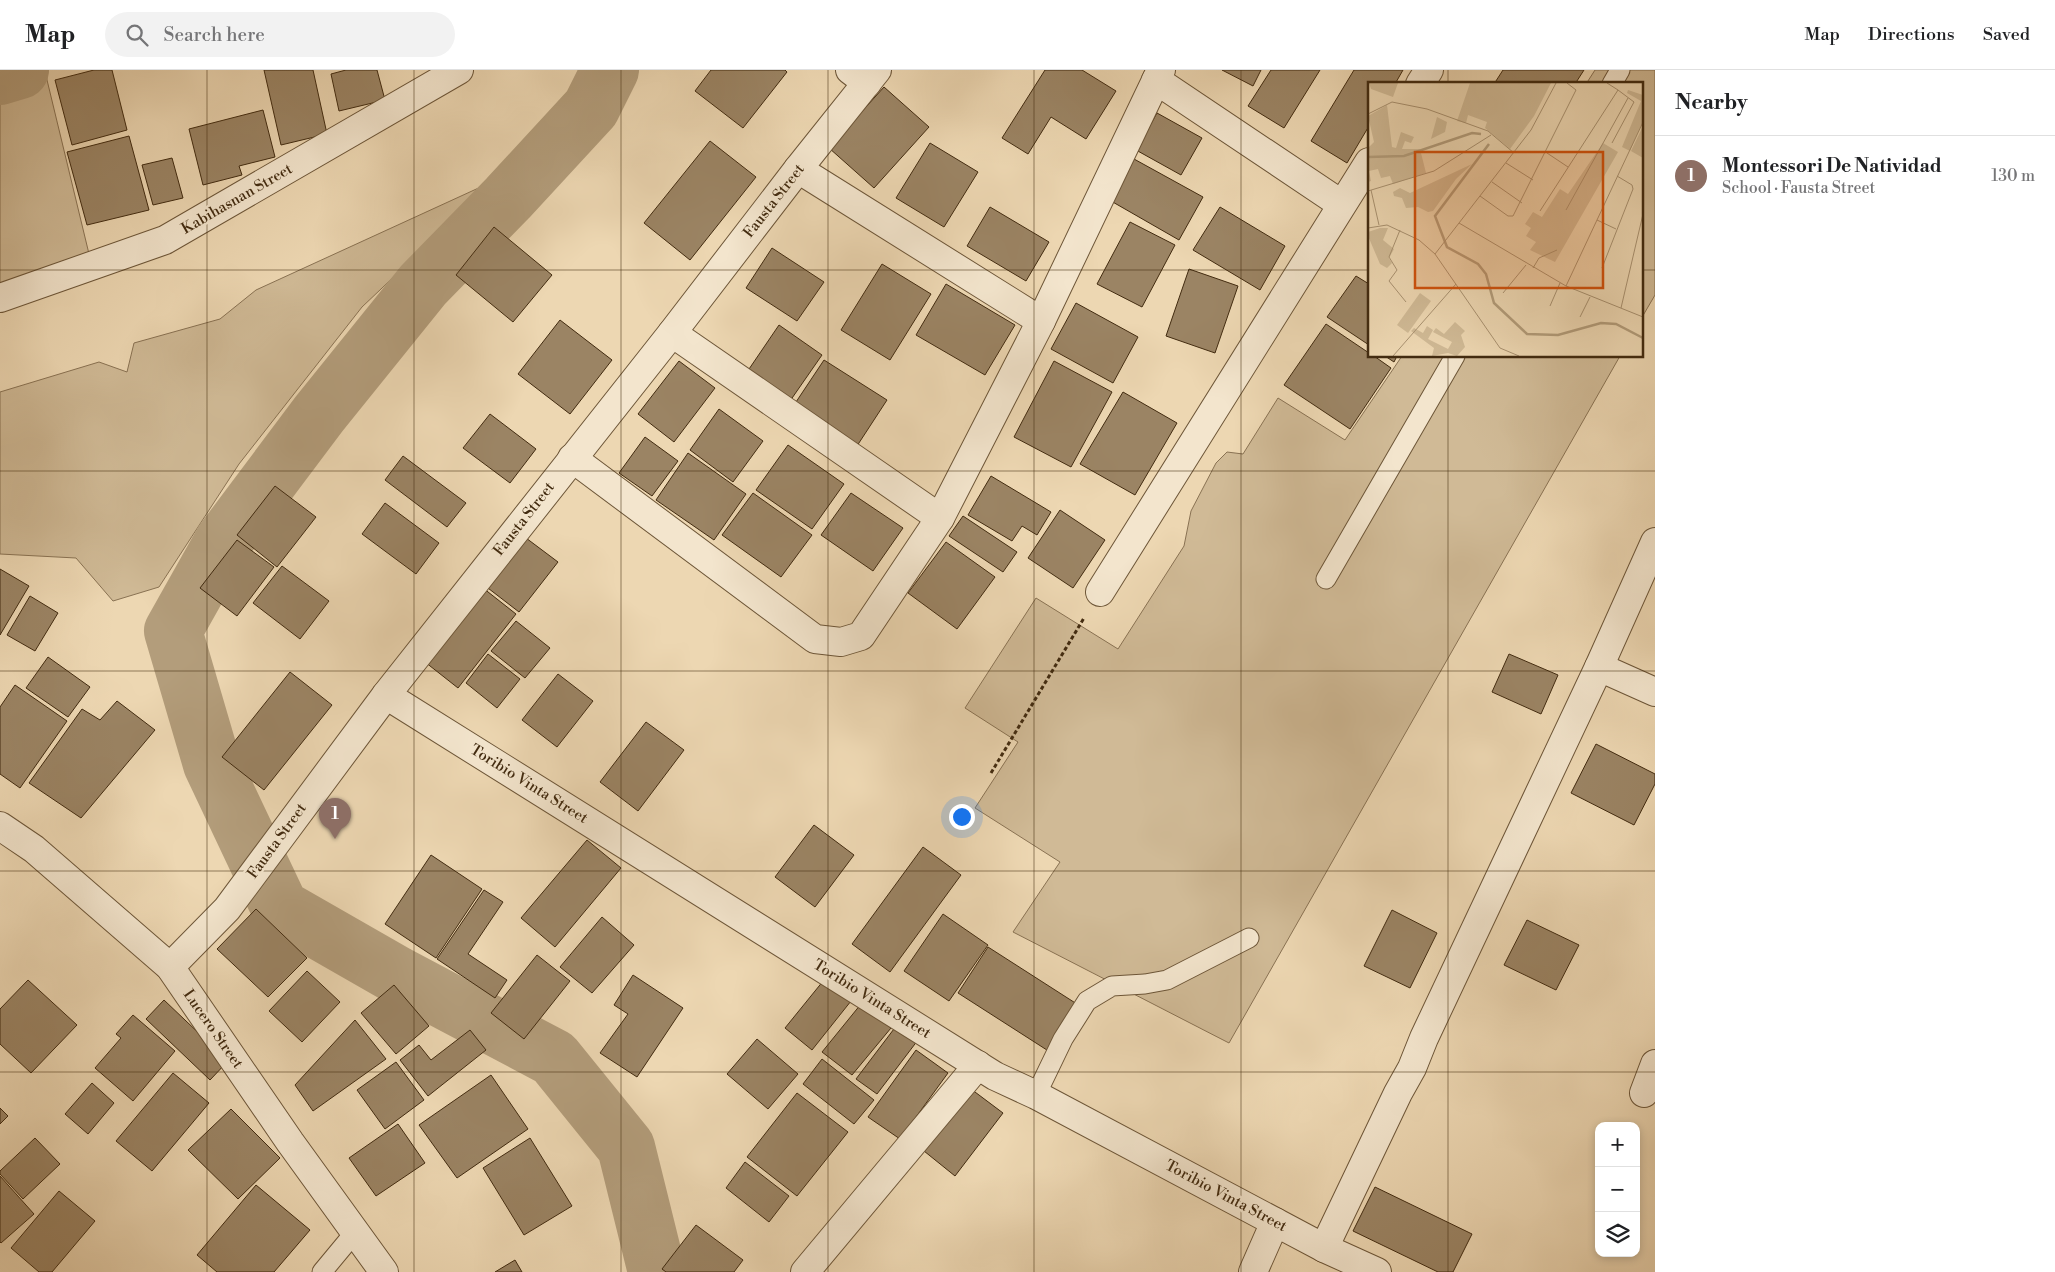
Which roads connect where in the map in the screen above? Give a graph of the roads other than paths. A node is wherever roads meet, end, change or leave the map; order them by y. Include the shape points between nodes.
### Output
1 (459, 70) edge
2 (1429, 70) edge
3 (1620, 70) edge
4 (865, 74) edge
5 (1159, 75) edge
6 (1421, 82) edge
7 (1613, 82) edge
8 (1368, 164) edge
9 (798, 169) junction
10 (1342, 204) junction
11 (0, 298) edge
12 (1041, 321) junction
13 (672, 334) junction
14 (1454, 358) edge
15 (572, 458) junction
16 (940, 518) junction
17 (1655, 542) edge
18 (1326, 579) dead end
19 (1100, 592) road end
20 (1599, 667) junction
21 (1655, 692) edge
22 (386, 694) junction
23 (0, 826) edge
24 (1249, 938) dead end
25 (170, 967) junction
26 (1655, 1064) edge
27 (978, 1065) junction
28 (1644, 1092) dead end
29 (1036, 1095) junction
30 (1275, 1222) junction
31 (356, 1231) junction
32 (1324, 1248) junction
33 (322, 1272) edge
34 (384, 1272) edge
35 (805, 1272) edge
36 (1253, 1272) edge
37 (1377, 1272) edge

1 - 11 street, Kabihasnan Street via 165,240
2 - 6 street
3 - 7 lane
4 - 9 street, Fausta Street
5 - 10 street
5 - 12 street
8 - 10 street
9 - 12 street
9 - 13 street, Fausta Street
10 - 19 street
12 - 16 street
13 - 15 street, Fausta Street
13 - 16 street
14 - 18 lane
15 - 16 street via 815,639 841,642 860,636
15 - 22 street, Fausta Street
17 - 20 street
20 - 21 street
20 - 32 street via 1412,1068
22 - 25 street, Fausta Street via 227,909
22 - 27 street, Toribio Vinta Street
23 - 25 street, Lucero Street via 34,849
24 - 29 lane via 1167,980 1112,986 1087,1002 1063,1039
25 - 31 street, Lucero Street via 290,1142
26 - 28 street
27 - 29 street, Toribio Vinta Street
27 - 35 street
29 - 30 street, Toribio Vinta Street
30 - 32 street, Toribio Vinta Street
30 - 36 street
31 - 33 lane
31 - 34 street, Lucero Street
32 - 37 street, Toribio Vinta Street

